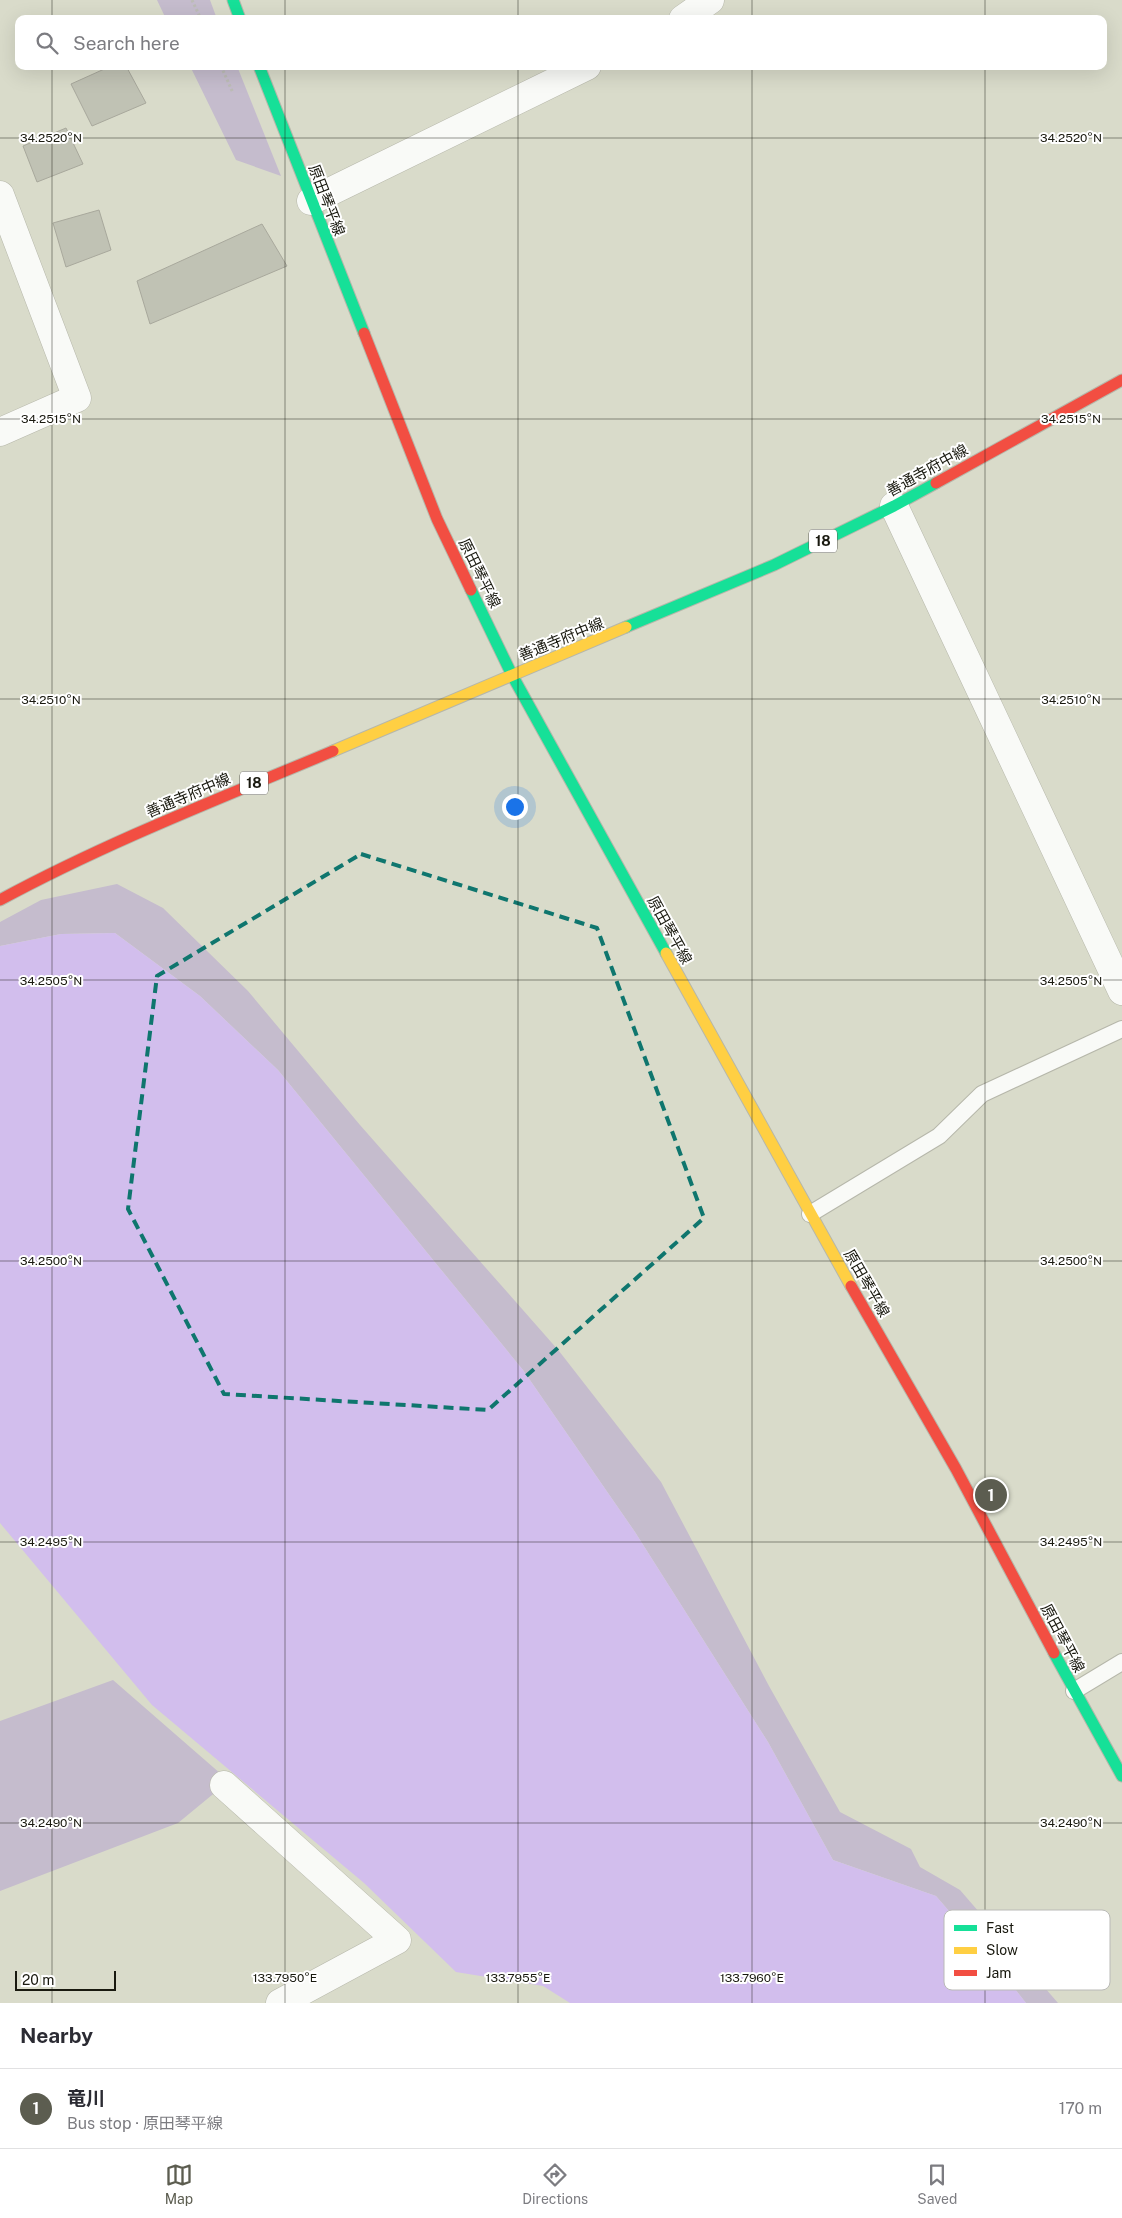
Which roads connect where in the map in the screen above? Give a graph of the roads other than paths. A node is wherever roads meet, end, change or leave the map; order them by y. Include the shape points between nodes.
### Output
1 (233, 0) edge
2 (710, 0) edge
3 (239, 15) edge
4 (689, 15) edge
5 (261, 70) edge
6 (578, 70) edge
7 (0, 195) edge
8 (311, 201) junction
9 (1122, 380) edge
10 (0, 432) edge
11 (894, 506) junction
12 (512, 675) junction
13 (0, 900) edge
14 (1122, 991) edge
15 (1122, 1028) edge
16 (810, 1214) junction
17 (1122, 1662) edge
18 (1074, 1691) junction
19 (1122, 1776) edge
20 (224, 1785) dead end
21 (280, 2003) edge

1 - 3 main road
2 - 4 street
5 - 8 main road, 原田琴平線
6 - 8 street
7 - 10 street via 77,398
8 - 12 main road, 原田琴平線 via 437,519
9 - 11 main road, 善通寺府中線 / 18
11 - 12 main road, 善通寺府中線 / 18 via 774,565
11 - 14 street
12 - 13 main road, 善通寺府中線 / 18 via 158,824 42,877
12 - 16 main road, 原田琴平線
15 - 16 lane via 982,1094 939,1136
16 - 18 main road, 原田琴平線 via 956,1470
17 - 18 lane
18 - 19 main road, 原田琴平線
20 - 21 street via 397,1940

